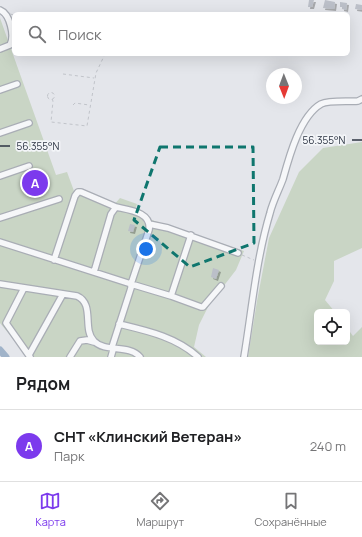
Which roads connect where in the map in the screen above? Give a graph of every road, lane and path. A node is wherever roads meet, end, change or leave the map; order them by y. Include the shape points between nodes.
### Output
1 (0, 10) edge
2 (0, 49) edge
3 (104, 56) edge
4 (63, 74) dead end
5 (95, 78) junction
6 (17, 84) dead end
7 (0, 90) edge
8 (52, 99) dead end
9 (362, 99) edge
10 (73, 104) dead end
11 (90, 105) junction
12 (29, 123) dead end
13 (0, 132) edge
14 (29, 166) dead end
15 (0, 176) edge
16 (59, 199) dead end
17 (116, 207) junction
18 (0, 218) edge
19 (149, 224) junction
20 (191, 235) junction
21 (0, 242) edge
22 (238, 253) joint
23 (54, 260) junction
24 (258, 262) junction
25 (94, 272) junction
26 (0, 284) edge
27 (131, 284) junction
28 (221, 286) dead end
29 (24, 288) junction
30 (63, 294) junction
31 (170, 296) junction
32 (120, 324) junction
33 (95, 342) junction
34 (112, 347) junction
35 (30, 356) edge
36 (70, 357) edge
37 (111, 357) edge
38 (140, 357) edge
39 (198, 357) edge
40 (244, 357) edge

1 - 2 street via 8,18 12,38 10,45
3 - 5 path
4 - 5 path
5 - 11 path
6 - 7 street
8 - 11 path via 51,122 87,126
9 - 24 street via 321,104 303,124 271,208
10 - 11 path
12 - 13 street
14 - 15 street
16 - 18 street
17 - 19 street via 143,215
17 - 23 street via 78,192
17 - 25 street via 111,214
19 - 20 street
19 - 27 street
20 - 22 street
20 - 31 street
21 - 23 street
22 - 24 path
23 - 25 street
24 - 40 street
25 - 27 street
26 - 29 street
27 - 31 street
27 - 32 street
28 - 31 street via 201,307
29 - 30 street
29 - 35 street via 6,323
30 - 33 street via 77,296 85,302 90,334
30 - 35 street
32 - 34 street
32 - 39 street via 156,333 179,343
33 - 34 street
33 - 36 street via 80,341
34 - 37 street
34 - 38 street via 135,352

